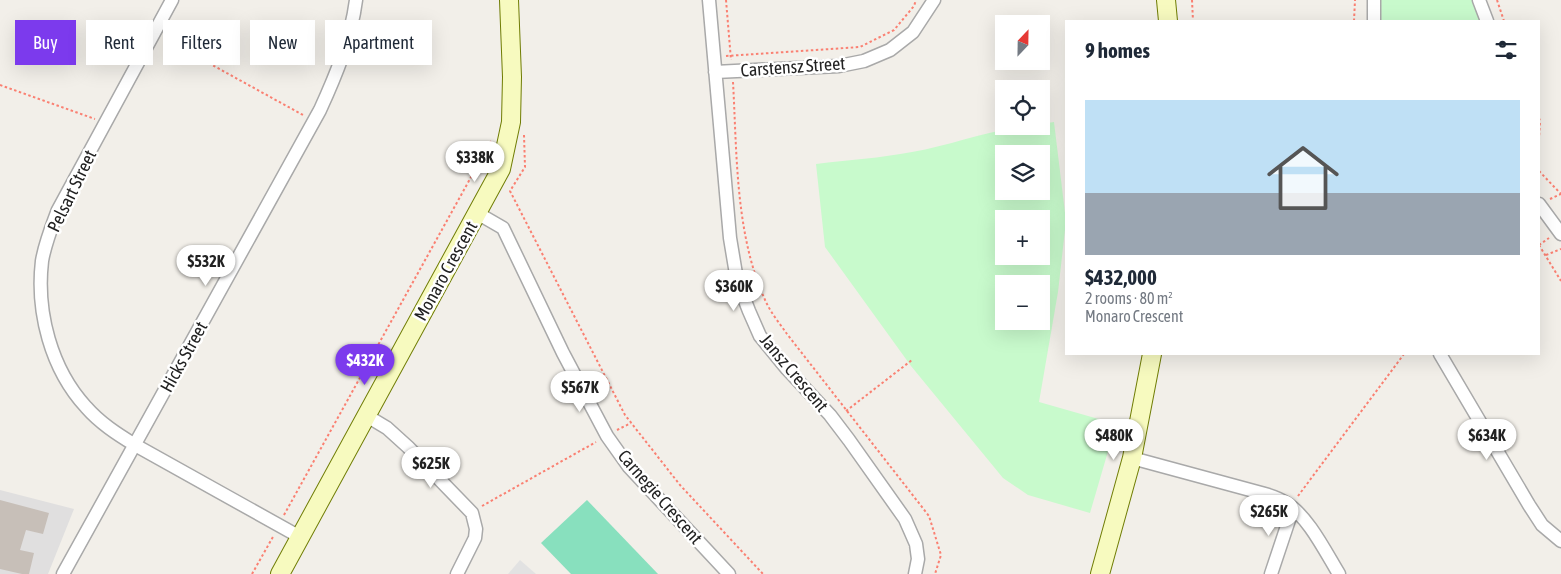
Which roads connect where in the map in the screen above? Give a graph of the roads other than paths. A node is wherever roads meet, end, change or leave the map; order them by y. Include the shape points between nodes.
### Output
1 (172, 0) edge
2 (356, 0) edge
3 (509, 0) edge
4 (709, 0) edge
5 (934, 0) edge
6 (1166, 0) edge
7 (1374, 0) edge
8 (1479, 0) edge
9 (1168, 20) edge
10 (1374, 20) edge
11 (1487, 20) edge
12 (716, 72) junction
13 (1540, 205) edge
14 (477, 213) junction
15 (1559, 227) edge
16 (1152, 355) edge
17 (1441, 355) edge
18 (367, 416) junction
19 (135, 445) junction
20 (1132, 458) junction
21 (1292, 507) junction
22 (300, 537) junction
23 (1561, 541) edge
24 (63, 574) edge
25 (280, 574) edge
26 (457, 574) edge
27 (729, 574) edge
28 (915, 574) edge
29 (1100, 574) edge
30 (1270, 574) edge
31 (1339, 574) edge

1 - 19 street, Pelsart Street via 58,210 42,260 40,296 47,334 64,377 86,407 111,430
2 - 19 street, Hicks Street via 346,46 314,121
3 - 14 street, Monaro Crescent via 511,122 501,169
4 - 12 street, Jansz Crescent
5 - 12 street, Carstensz Street via 913,32 890,50 864,61 839,66
6 - 9 street
7 - 10 street
8 - 11 street
12 - 28 street, Jansz Crescent via 730,238 737,280 749,312 760,336 830,415 904,520 916,544
13 - 15 street
14 - 18 street, Monaro Crescent
14 - 27 street, Carnegie Crescent via 503,228 607,436 629,467
16 - 20 street
17 - 23 street via 1529,505 1542,525
18 - 22 street, Monaro Crescent
18 - 26 street via 408,447 472,513 475,538
19 - 22 street, Pelsart Street
19 - 24 street, Hicks Street
20 - 21 street via 1265,494
20 - 29 street
21 - 30 street
21 - 31 street
22 - 25 street, Monaro Crescent

